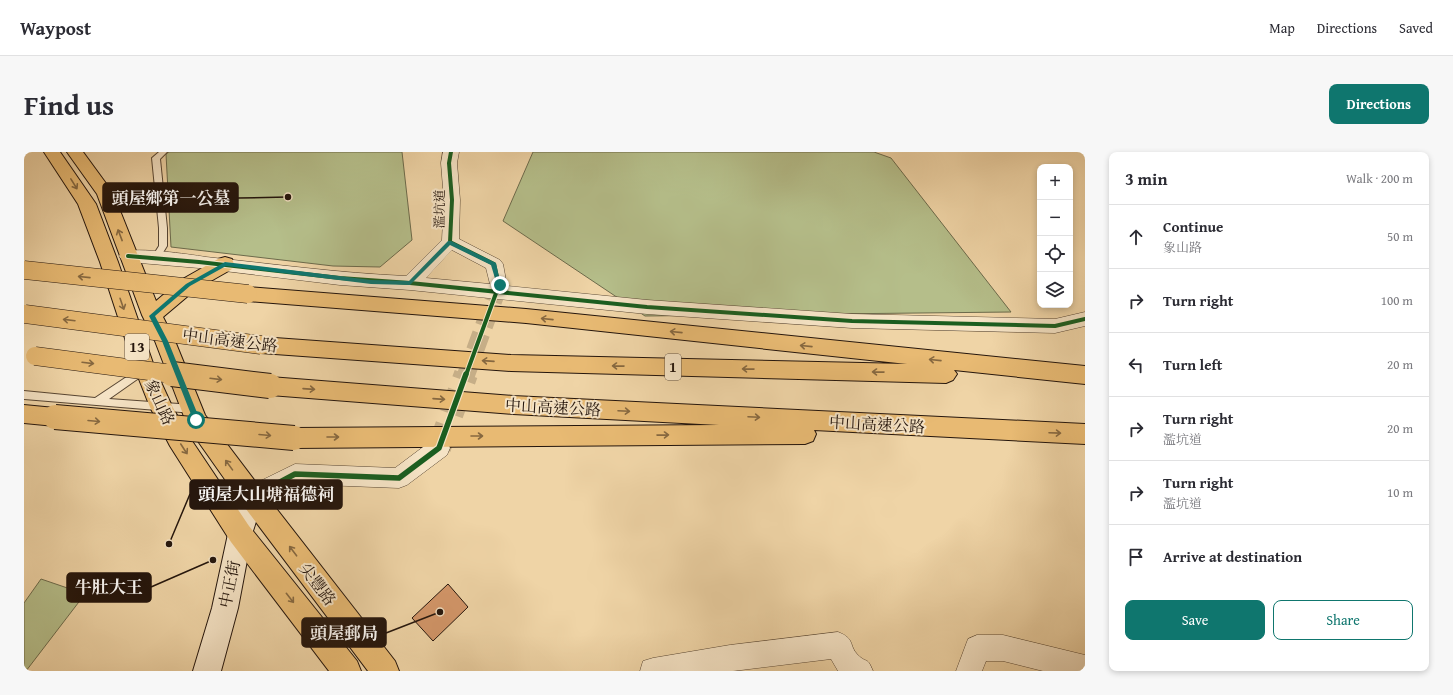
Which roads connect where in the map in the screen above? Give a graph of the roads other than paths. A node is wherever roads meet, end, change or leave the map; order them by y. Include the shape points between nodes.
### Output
1 (52, 152) edge
2 (75, 152) edge
3 (162, 152) edge
4 (451, 152) edge
5 (450, 242) junction
6 (156, 257) junction
7 (119, 259) junction
8 (225, 264) junction
9 (24, 270) edge
10 (410, 283) junction
11 (500, 285) tunnel mouth
12 (25, 314) edge
13 (152, 316) junction
14 (1085, 319) edge
15 (30, 355) edge
16 (145, 369) junction
17 (1085, 376) edge
18 (24, 395) edge
19 (97, 402) junction
20 (161, 407) junction
21 (193, 409) junction
22 (24, 414) edge
23 (1026, 431) junction
24 (1085, 434) edge
25 (439, 448) tunnel mouth
26 (252, 497) junction
27 (240, 534) junction
28 (1085, 668) edge
29 (207, 671) edge
30 (347, 671) edge
31 (385, 671) edge
32 (653, 671) edge
33 (860, 671) edge
34 (969, 671) edge

1 -> 7 main road, 象山路 / 13 via 87,204
7 -> 2 main road, 象山路 / 13 via 105,193
3 - 6 lane via 156,158 163,246
4 - 5 street, 濫坑道
5 - 10 street
5 - 11 street, 濫坑道 via 494,264
6 - 7 street
6 - 8 street
7 - 13 main road, 象山路 / 13
7 -> 16 main road, 象山路 / 13
8 - 10 street via 371,282
8 - 13 main road via 188,285
17 -> 9 main road, bridge via 526,316 248,294
10 - 14 street via 647,307 852,321 1055,326
17 -> 12 main road, 中山高速公路 / 1, bridge via 511,363 261,345
13 - 21 main road, 象山路 / 13
15 -> 23 main road, 中山高速公路, bridge via 270,386 512,405
16 - 19 lane
16 - 20 main road, 象山路 / 13
18 - 19 lane
19 - 20 lane
20 - 21 lane
20 -> 27 main road, 象山路 / 13 via 178,439
26 -> 21 main road, 象山路 / 13 via 196,420
22 -> 23 main road, bridge via 294,438
23 -> 24 main road, 中山高速公路
25 - 26 street via 399,478 296,474
26 - 27 main road, 中正街
31 -> 26 main road, 尖豐路 / 13
27 - 29 main road, 中正街 via 225,608
27 -> 30 main road, 尖豐路 / 13
28 - 34 street via 1003,648 977,648
32 - 33 street via 730,658 838,645 849,665

